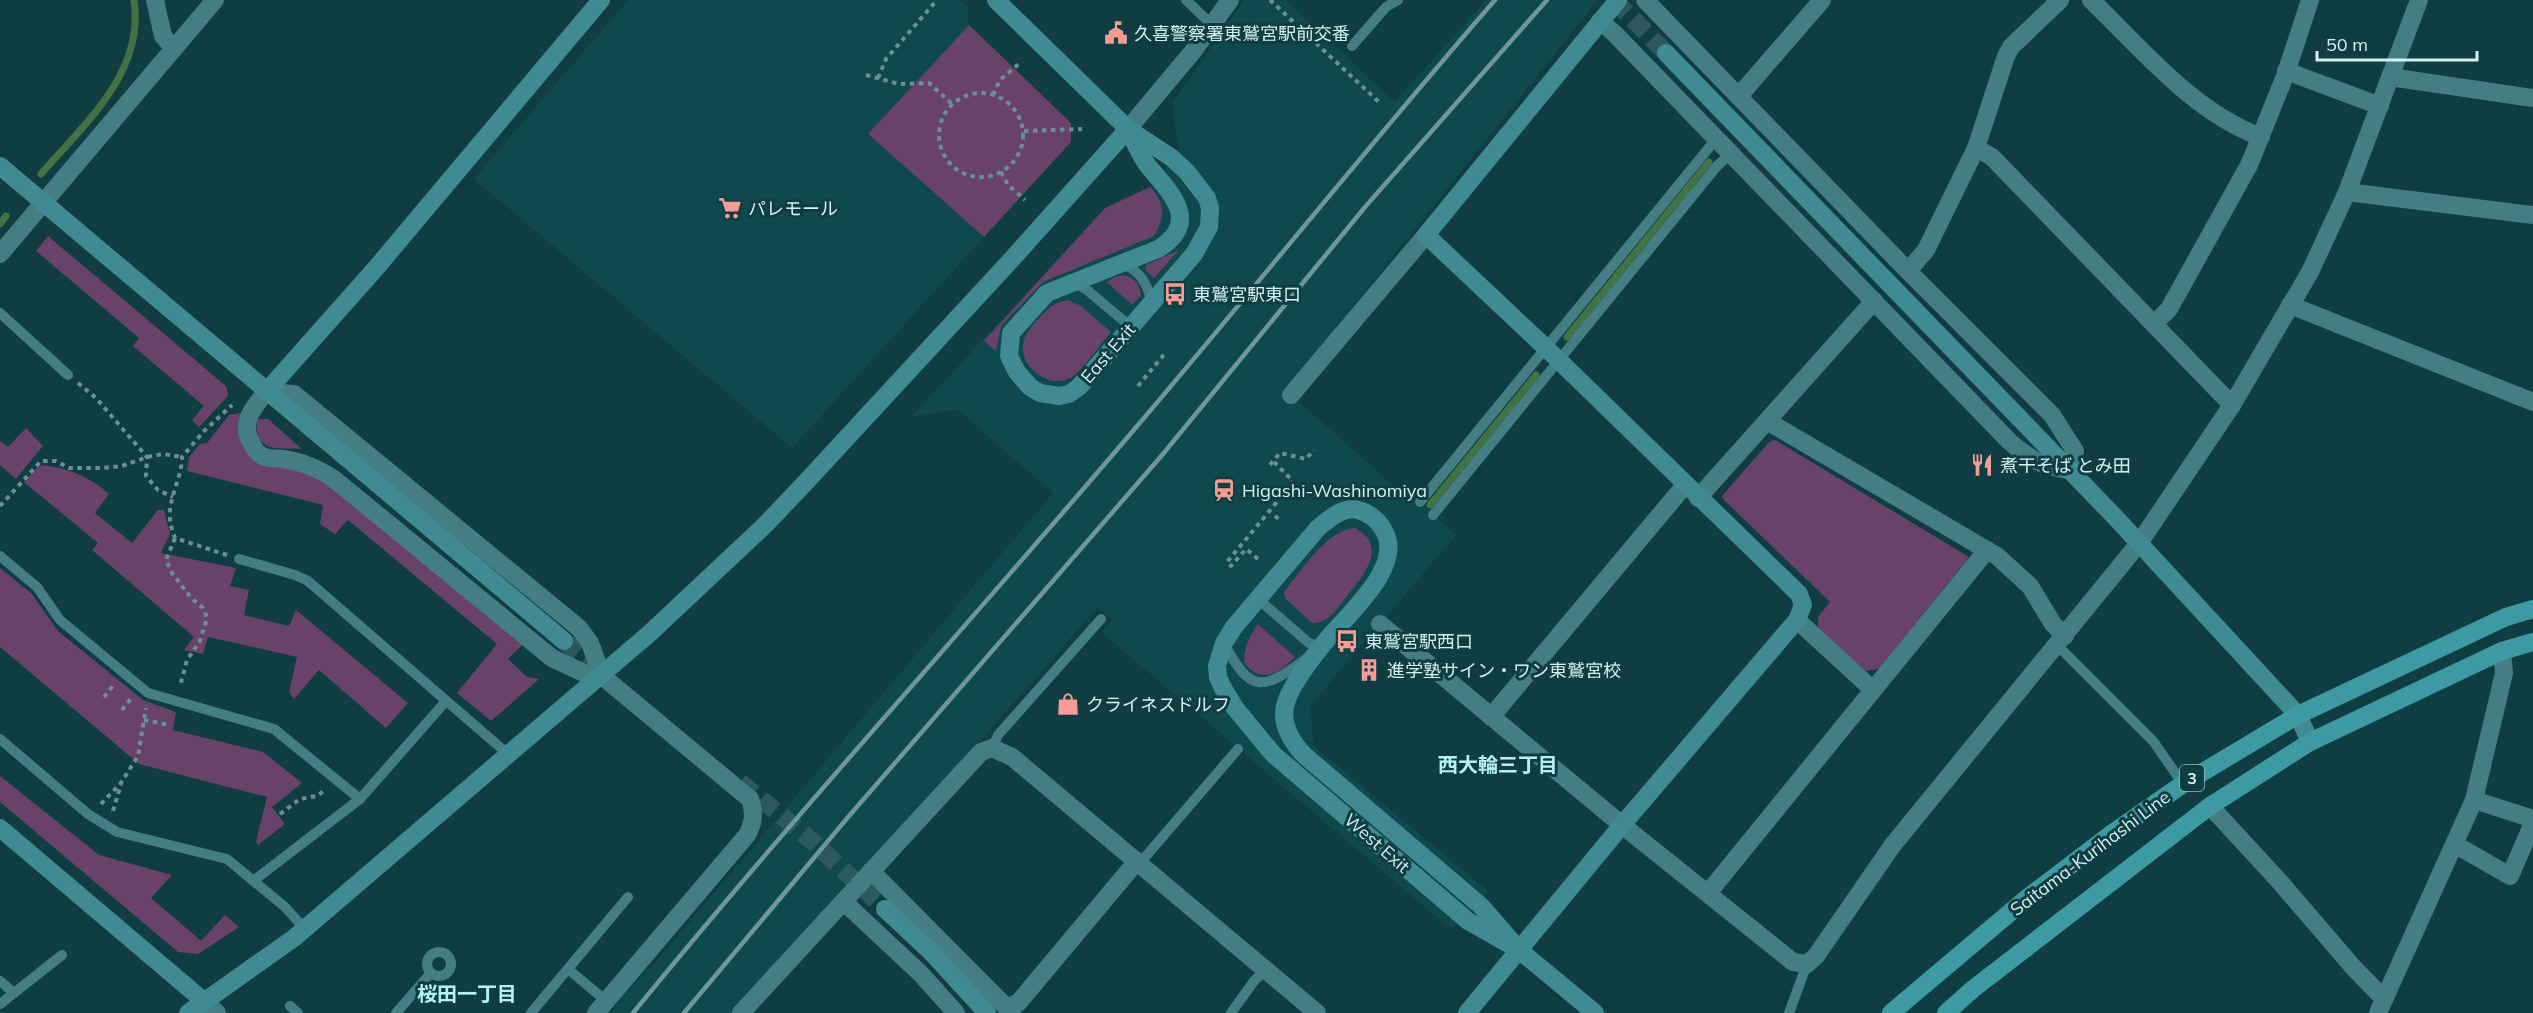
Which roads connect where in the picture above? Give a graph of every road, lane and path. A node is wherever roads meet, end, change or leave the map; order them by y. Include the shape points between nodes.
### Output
1 (154, 0) edge
2 (215, 0) edge
3 (601, 0) edge
4 (937, 0) edge
5 (996, 0) edge
6 (1186, 0) edge
7 (1230, 0) edge
8 (1270, 0) edge
9 (1398, 0) edge
10 (1618, 0) edge
11 (1645, 0) edge
12 (1822, 0) edge
13 (2060, 0) edge
14 (2091, 0) edge
15 (2310, 0) edge
16 (2419, 0) edge
17 (1600, 21) junction
18 (1212, 26) junction
19 (1352, 46) dead end
20 (174, 50) junction
21 (1666, 53) tunnel mouth
22 (1021, 62) dead end
23 (2286, 71) junction
24 (866, 75) dead end
25 (2390, 77) junction
26 (878, 78) junction
27 (993, 95) junction
28 (1739, 96) junction
29 (2533, 98) edge
30 (952, 104) junction
31 (1381, 104) dead end
32 (2380, 106) junction
33 (1082, 129) dead end
34 (1128, 129) junction
35 (1024, 131) junction
36 (2261, 137) junction
37 (1716, 139) junction
38 (1976, 148) junction
39 (1730, 154) junction
40 (0, 166) edge
41 (1001, 172) junction
42 (2347, 192) junction
43 (1025, 200) dead end
44 (44, 203) junction
45 (2533, 215) edge
46 (1426, 235) junction
47 (0, 254) edge
48 (1121, 264) junction
49 (1908, 271) junction
50 (1073, 282) junction
51 (1874, 301) junction
52 (1152, 302) junction
53 (2290, 305) junction
54 (0, 314) edge
55 (2154, 324) junction
56 (1131, 327) junction
57 (1545, 347) junction
58 (1166, 352) dead end
59 (1559, 361) junction
60 (68, 375) joint
61 (1138, 386) dead end
62 (266, 392) junction
63 (1291, 395) dead end
64 (237, 400) dead end
65 (2533, 402) edge
66 (2232, 405) junction
67 (1767, 421) junction
68 (1314, 450) dead end
69 (147, 457) junction
70 (182, 457) junction
71 (2071, 470) junction
72 (1692, 491) junction
73 (173, 497) junction
74 (1419, 502) dead end
75 (0, 506) edge
76 (1433, 515) dead end
77 (1275, 516) dead end
78 (1280, 520) dead end
79 (175, 538) junction
80 (2139, 542) junction
81 (1987, 550) junction
82 (0, 556) edge
83 (239, 559) joint
84 (1258, 559) dead end
85 (1258, 599) junction
86 (2532, 605) edge
87 (1101, 619) dead end
88 (1797, 620) junction
89 (1380, 624) dead end
90 (564, 640) tunnel mouth
91 (2061, 641) junction
92 (2533, 642) edge
93 (1224, 643) junction
94 (1321, 646) junction
95 (2502, 651) junction
96 (602, 676) junction
97 (1874, 690) junction
98 (148, 693) junction
99 (176, 701) junction
100 (446, 701) junction
101 (2298, 715) junction
102 (1491, 717) junction
103 (144, 720) junction
104 (169, 725) dead end
105 (0, 739) edge
106 (2310, 742) junction
107 (992, 748) junction
108 (1238, 749) dead end
109 (509, 755) junction
110 (336, 779) junction
111 (121, 783) junction
112 (2183, 783) junction
113 (360, 799) junction
114 (2474, 801) junction
115 (2210, 806) junction
116 (280, 814) dead end
117 (92, 816) junction
118 (2533, 821) edge
119 (107, 825) junction
120 (1622, 825) junction
121 (0, 828) edge
122 (2456, 845) junction
123 (1139, 862) junction
124 (871, 872) junction
125 (253, 881) junction
126 (1708, 893) junction
127 (628, 897) dead end
128 (844, 902) junction
129 (885, 909) tunnel mouth
130 (305, 928) junction
131 (1519, 950) junction
132 (62, 955) dead end
133 (1807, 964) junction
134 (568, 969) junction
135 (1266, 969) junction
136 (430, 974) dead end
137 (0, 981) edge
138 (14, 993) junction
139 (0, 1005) edge
140 (2381, 1006) edge
141 (601, 1007) edge
142 (211, 1008) edge
143 (1010, 1010) edge
144 (188, 1013) edge
145 (396, 1013) edge
146 (531, 1013) edge
147 (741, 1013) edge
148 (956, 1013) edge
149 (987, 1013) edge
150 (1231, 1013) edge
151 (1317, 1013) edge
152 (1467, 1013) edge
153 (1595, 1013) edge
154 (1789, 1013) edge
155 (1891, 1013) edge
156 (1946, 1013) edge

1 - 20 street via 163,36
2 - 20 street
3 - 62 street via 376,268
4 - 26 path via 886,59
5 - 34 street
6 - 18 lane
7 - 18 street
8 - 31 path
9 - 19 lane via 1386,7
10 - 17 street
11 - 28 street
12 - 28 street
13 - 38 street via 2011,47
14 - 36 street via 2177,83 2219,116
15 - 23 street
16 - 25 street
17 - 37 street
17 - 46 street
18 - 34 street
20 - 44 street
21 - 71 street
22 - 27 path via 1000,80
23 - 32 street
23 - 36 street
24 - 26 path
25 - 29 street
25 - 32 street
26 - 30 path via 899,84 929,83
27 - 30 path via 976,93
27 - 35 path via 1013,107
28 - 49 street
30 - 41 path via 940,128 944,154 964,173 978,177
32 - 42 street
33 - 35 path
34 - 48 street, East Exit via 1147,164 1176,200 1180,216 1173,237 1166,244
34 - 52 street, East Exit via 1172,158 1199,187 1210,208 1204,240
34 - 96 street via 781,508
35 - 41 path via 1016,159
36 - 55 street via 2169,309
37 - 39 street
37 - 57 lane
38 - 49 street via 1926,250
38 - 55 street via 1992,157
39 - 51 street
39 - 59 lane
40 - 44 street
41 - 43 path via 1008,185
42 - 45 street
42 - 53 street
44 - 47 street
44 - 62 street
46 - 57 street
46 - 63 street
48 - 50 street, East Exit
48 - 52 lane via 1137,271
49 - 71 street via 2052,415 2075,451
50 - 56 lane
50 - 56 street, East Exit via 1047,293 1011,333 1009,356 1030,387 1051,396 1069,394
51 - 67 street
51 - 71 street via 2010,442 2048,468
52 - 56 street, East Exit
53 - 65 street
53 - 66 street
54 - 60 lane
55 - 66 street
57 - 59 street
57 - 74 lane
58 - 61 path
59 - 72 street
59 - 76 lane
60 - 69 path via 96,398
62 - 90 street
62 - 96 street via 294,394 579,628 590,643
62 - 96 street via 248,415 245,428 257,452 265,458 312,465 323,472 552,658 586,674
64 - 70 path
66 - 80 street
67 - 72 street
67 - 81 street
68 - 84 path via 1306,459 1280,453 1271,463 1293,481 1227,562 1232,566 1246,549
69 - 70 path
69 - 73 path via 146,476 158,490
69 - 75 path via 102,468 69,468 56,461 40,461
70 - 73 path
71 - 80 street
72 - 88 street via 1799,594 1803,605
72 - 102 street
73 - 79 path via 170,519
77 - 78 path
79 - 83 path
79 - 99 path via 166,560 207,618 200,641 187,660
80 - 91 street
80 - 101 street
81 - 91 street via 2030,586
81 - 97 street
82 - 98 lane via 37,587 60,620
83 - 100 lane via 308,581
85 - 93 street, West Exit
85 - 94 lane via 1309,643
85 - 94 street, West Exit via 1331,517 1356,509 1369,514 1386,532 1387,558 1368,594
86 - 101 main road, Saitama-Kurihashi Line / 3
87 - 107 lane via 998,735
88 - 97 street
88 - 120 street
89 - 102 street
91 - 112 lane via 2154,741
91 - 133 street via 1892,846 1816,957
92 - 95 main road, Saitama-Kurihashi Line / 3
93 - 94 lane via 1242,674 1264,683
93 - 131 street, West Exit via 1218,656 1218,677 1235,708 1274,754 1468,921
94 - 131 street, West Exit via 1288,697 1285,724 1293,743 1481,906
95 - 106 main road, Saitama-Kurihashi Line / 3
95 - 114 street via 2504,673
96 - 109 street
96 - 141 street via 750,799 753,826
97 - 126 street
98 - 99 lane
98 - 103 path
99 - 110 lane via 274,729
100 - 109 lane
100 - 113 lane
101 - 106 street
101 - 112 main road, Saitama-Kurihashi Line / 3
102 - 120 street
103 - 104 path
103 - 111 path via 138,756
105 - 117 lane
106 - 115 main road, Saitama-Kurihashi Line / 3
107 - 123 street via 1012,757
107 - 124 street via 981,752
108 - 123 lane
109 - 130 street
110 - 113 lane
110 - 116 path via 317,796 300,799
111 - 117 path
111 - 119 path
112 - 155 main road, Saitama-Kurihashi Line / 3 via 2026,899
113 - 125 lane
114 - 118 street
114 - 122 street
115 - 140 street via 2280,882
115 - 156 main road, Saitama-Kurihashi Line / 3
117 - 119 lane
118 - 122 street via 2510,876
119 - 125 lane via 117,832 227,859
120 - 126 street
120 - 131 street
121 - 142 street
122 - 140 street
123 - 135 street
123 - 143 street
124 - 128 street
124 - 143 street
125 - 130 lane
126 - 133 street via 1793,962
127 - 134 lane
128 - 147 street
128 - 148 street via 921,974
129 - 149 street
130 - 142 street
131 - 152 street
131 - 153 street
132 - 138 lane
133 - 154 lane
134 - 141 lane
134 - 146 lane
135 - 150 lane
135 - 151 street
136 - 145 lane
137 - 138 lane
138 - 139 lane
142 - 144 street

